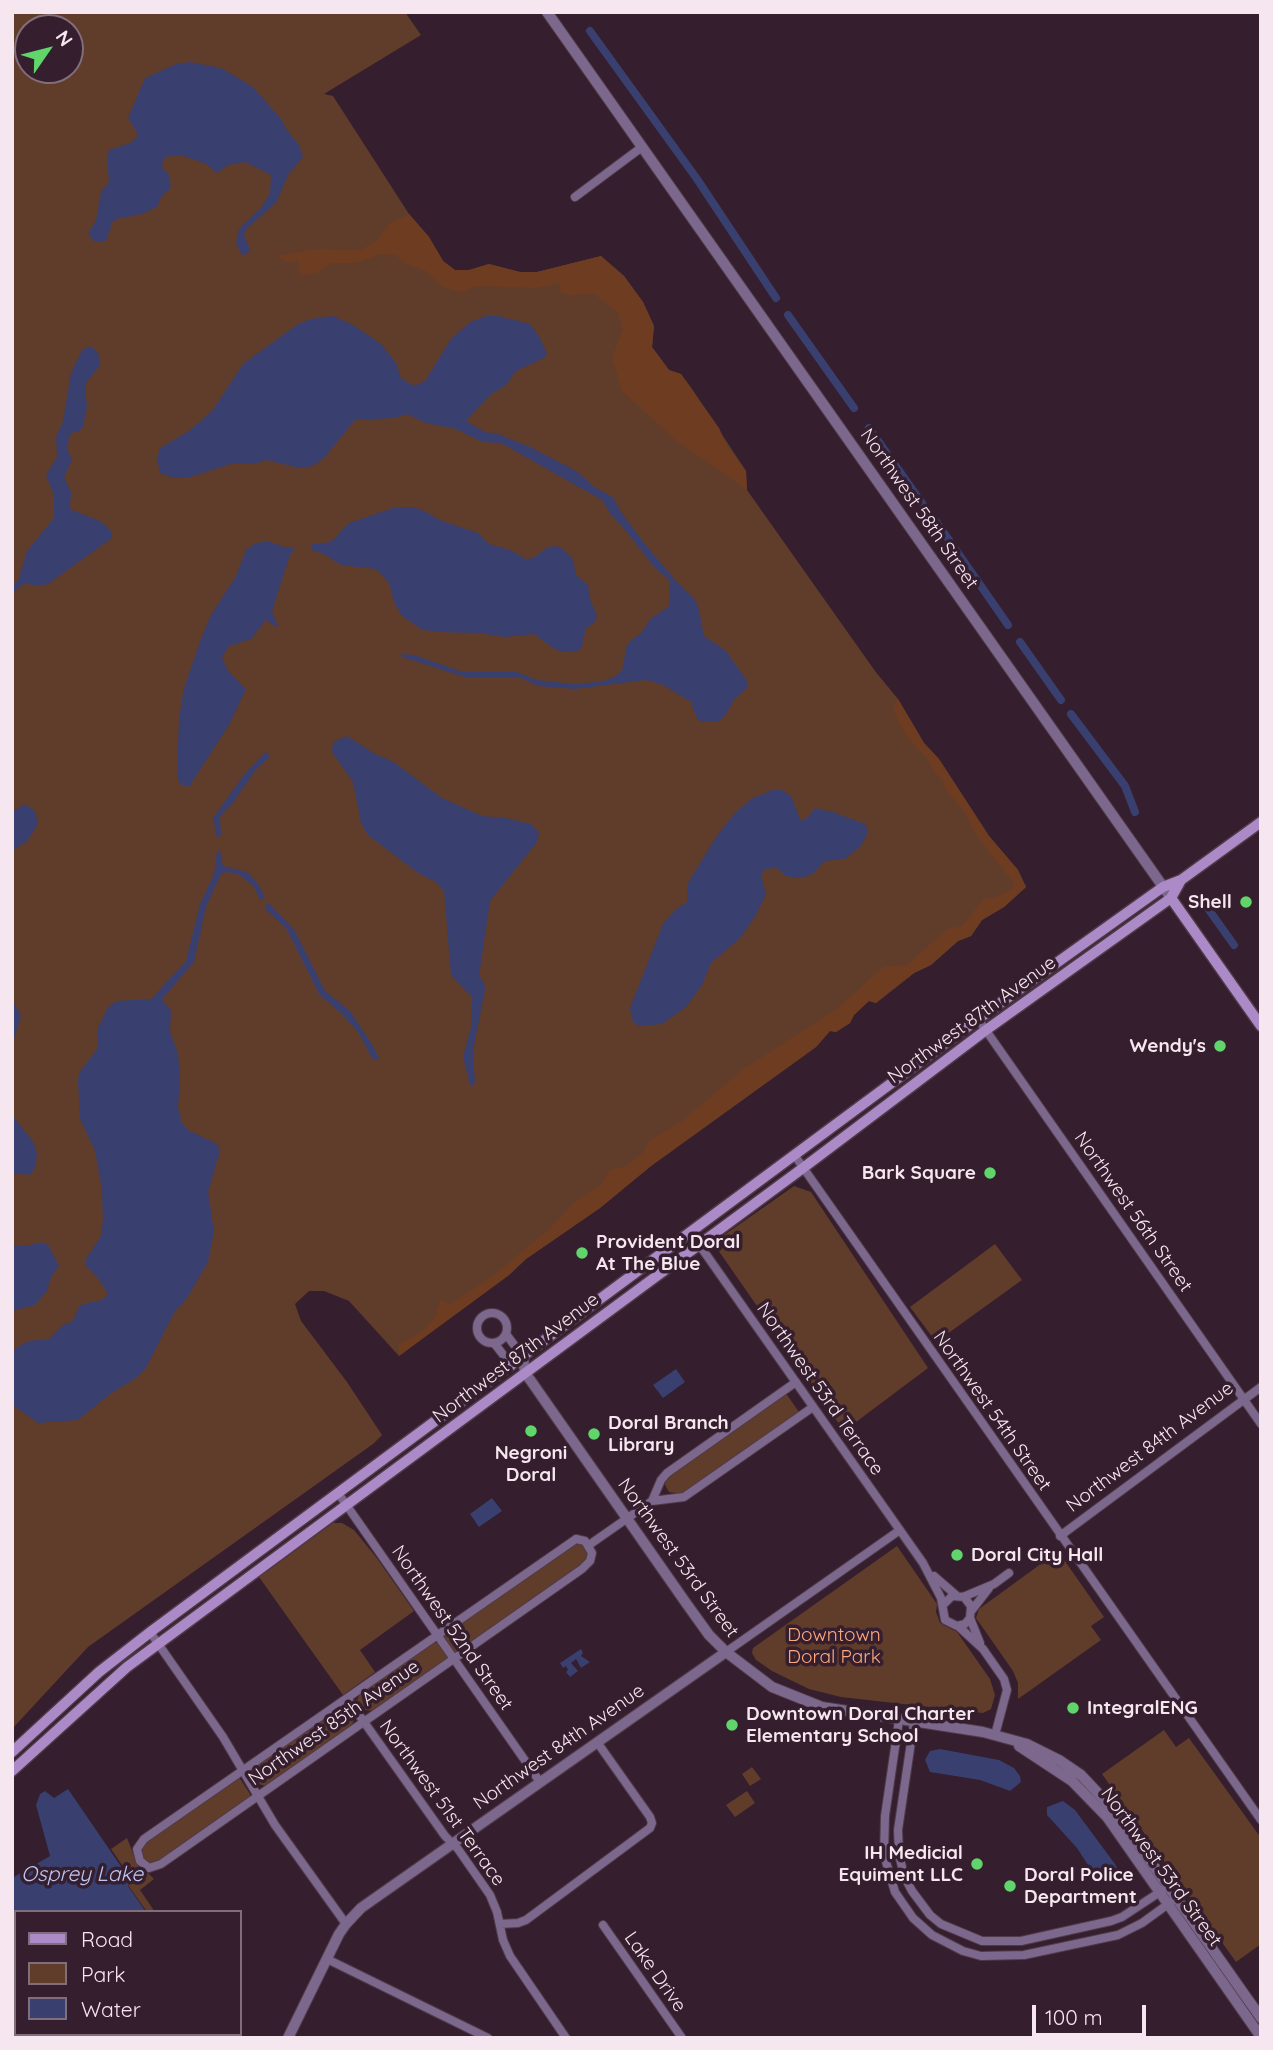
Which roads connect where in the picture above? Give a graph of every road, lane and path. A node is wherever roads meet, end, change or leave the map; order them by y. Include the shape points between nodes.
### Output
1 (547, 12) edge
2 (642, 147) junction
3 (575, 197) dead end
4 (1261, 822) edge
5 (1181, 880) junction
6 (1163, 887) junction
7 (1171, 898) junction
8 (978, 1019) junction
9 (1261, 1026) edge
10 (986, 1030) junction
11 (795, 1156) junction
12 (803, 1168) junction
13 (691, 1233) junction
14 (700, 1245) junction
15 (506, 1334) junction
16 (494, 1343) junction
17 (523, 1357) junction
18 (512, 1366) junction
19 (525, 1373) junction
20 (796, 1382) junction
21 (1261, 1387) edge
22 (1243, 1400) junction
23 (813, 1407) junction
24 (1261, 1424) edge
25 (661, 1480) junction
26 (338, 1493) junction
27 (675, 1499) junction
28 (652, 1501) junction
29 (346, 1505) junction
30 (627, 1518) junction
31 (900, 1530) junction
32 (1060, 1536) junction
33 (589, 1545) junction
34 (923, 1563) junction
35 (1009, 1573) dead end
36 (994, 1584) junction
37 (960, 1596) junction
38 (943, 1605) junction
39 (971, 1614) junction
40 (958, 1626) junction
41 (149, 1632) junction
42 (436, 1634) junction
43 (158, 1644) junction
44 (983, 1649) junction
45 (726, 1652) junction
46 (453, 1658) junction
47 (347, 1698) junction
48 (899, 1720) junction
49 (364, 1721) junction
50 (914, 1721) junction
51 (995, 1735) junction
52 (1010, 1740) junction
53 (597, 1742) junction
54 (12, 1752) edge
55 (243, 1769) junction
56 (12, 1771) edge
57 (1081, 1775) junction
58 (1066, 1776) junction
59 (540, 1782) junction
60 (258, 1795) junction
61 (1261, 1820) edge
62 (452, 1844) junction
63 (1164, 1889) junction
64 (1172, 1901) junction
65 (346, 1924) junction
66 (500, 1924) junction
67 (603, 1925) dead end
68 (1089, 1927) junction
69 (1092, 1940) junction
70 (327, 1959) junction
71 (1261, 2018) edge
72 (1261, 2037) edge
73 (288, 2038) edge
74 (488, 2038) edge
75 (566, 2038) edge
76 (682, 2038) edge

1 - 2 street, Northwest 58th Street
2 - 3 street
2 - 6 street, Northwest 58th Street
4 - 5 main road, Northwest 87th Avenue
5 - 6 main road, Northwest 87th Avenue
5 - 7 main road, Northwest 87th Avenue
6 - 7 street, Northwest 58th Street
6 - 8 main road, Northwest 87th Avenue
7 - 9 main road, Northwest 58th Street
7 - 10 main road, Northwest 87th Avenue
8 - 10 street, Northwest 56th Street
8 - 11 main road, Northwest 87th Avenue
10 - 12 main road, Northwest 87th Avenue
10 - 22 street, Northwest 56th Street
11 - 12 street, Northwest 54th Street
11 - 13 main road, Northwest 87th Avenue
12 - 14 main road, Northwest 87th Avenue
12 - 32 street, Northwest 54th Street
13 - 14 street, Northwest 53rd Terrace
13 - 17 main road, Northwest 87th Avenue
14 - 19 main road, Northwest 87th Avenue
14 - 20 street, Northwest 53rd Terrace
15 - 16 street
15 - 16 street via 502,1317 494,1313 484,1316 478,1324 479,1334
15 - 17 street
16 - 18 street
17 - 18 main road, Northwest 87th Avenue
17 - 19 street, Northwest 53rd Street
18 - 19 street, Northwest 53rd Street
18 - 26 main road, Northwest 87th Avenue
19 - 29 main road, Northwest 87th Avenue
19 - 30 street, Northwest 53rd Street
20 - 23 street, Northwest 53rd Terrace
20 - 25 street
21 - 22 street, Northwest 84th Avenue
22 - 24 street, Northwest 56th Street
22 - 32 street, Northwest 84th Avenue
23 - 27 street
23 - 31 street, Northwest 53rd Terrace
25 - 27 street via 664,1490
25 - 28 street
26 - 29 street, Northwest 52nd Street
26 - 41 main road, Northwest 87th Avenue
27 - 28 street
28 - 30 street
29 - 42 street, Northwest 52nd Street
29 - 43 main road, Northwest 87th Avenue
30 - 33 street
30 - 45 street, Northwest 53rd Street via 709,1635
31 - 34 street, Northwest 53rd Terrace
31 - 45 street, Northwest 84th Avenue
32 - 61 street, Northwest 54th Street
33 - 42 street, Northwest 85th Avenue via 572,1540
33 - 46 street, Northwest 85th Avenue via 592,1557 588,1564
34 - 37 street, Northwest 53rd Terrace
34 - 38 street, Northwest 53rd Terrace
35 - 36 street
36 - 37 street
36 - 39 street
37 - 38 street via 948,1598
37 - 39 street via 970,1602
38 - 40 street via 945,1620
39 - 40 street
39 - 44 street
40 - 44 street
41 - 43 street
41 - 54 main road, Northwest 87th Avenue
42 - 46 street, Northwest 52nd Street
42 - 47 street, Northwest 85th Avenue
43 - 55 street
43 - 56 main road, Northwest 87th Avenue
44 - 51 street via 1007,1690
45 - 48 street, Northwest 53rd Street via 753,1675 793,1697 822,1707
45 - 53 street, Northwest 84th Avenue
46 - 49 street, Northwest 85th Avenue
46 - 59 street, Northwest 52nd Street
47 - 49 street, Northwest 51st Terrace
47 - 55 street, Northwest 85th Avenue
48 - 50 street, Northwest 53rd Street
48 - 69 street via 884,1816 884,1855 890,1881 913,1918 945,1943 981,1956 1024,1955
49 - 60 street, Northwest 85th Avenue
49 - 62 street, Northwest 51st Terrace
50 - 51 street, Northwest 53rd Street
50 - 68 street via 897,1838 904,1876 930,1915 969,1937 997,1942
51 - 52 street, Northwest 53rd Street
52 - 57 street, Northwest 53rd Street via 1046,1752
52 - 58 street, Northwest 53rd Street
53 - 59 street, Northwest 84th Avenue
53 - 66 street via 650,1817 650,1828 526,1920
55 - 60 street
55 - 60 street, Northwest 85th Avenue via 144,1839 137,1849 140,1861 149,1868 156,1866
57 - 58 street
57 - 63 street, Northwest 53rd Street via 1115,1811
58 - 63 street, Northwest 53rd Street via 1088,1796
59 - 62 street, Northwest 84th Avenue
60 - 65 street
62 - 65 street, Northwest 84th Avenue via 366,1904
62 - 66 street, Northwest 51st Terrace via 490,1895
63 - 64 street, Northwest 53rd Street
63 - 68 street via 1122,1917
64 - 69 street via 1131,1929
64 - 71 street, Northwest 53rd Street
64 - 72 street, Northwest 53rd Street
65 - 70 street, Northwest 84th Avenue
66 - 75 street, Northwest 51st Terrace via 513,1963
67 - 76 street, Lake Drive
68 - 69 street
70 - 73 street, Northwest 84th Avenue
70 - 74 street

